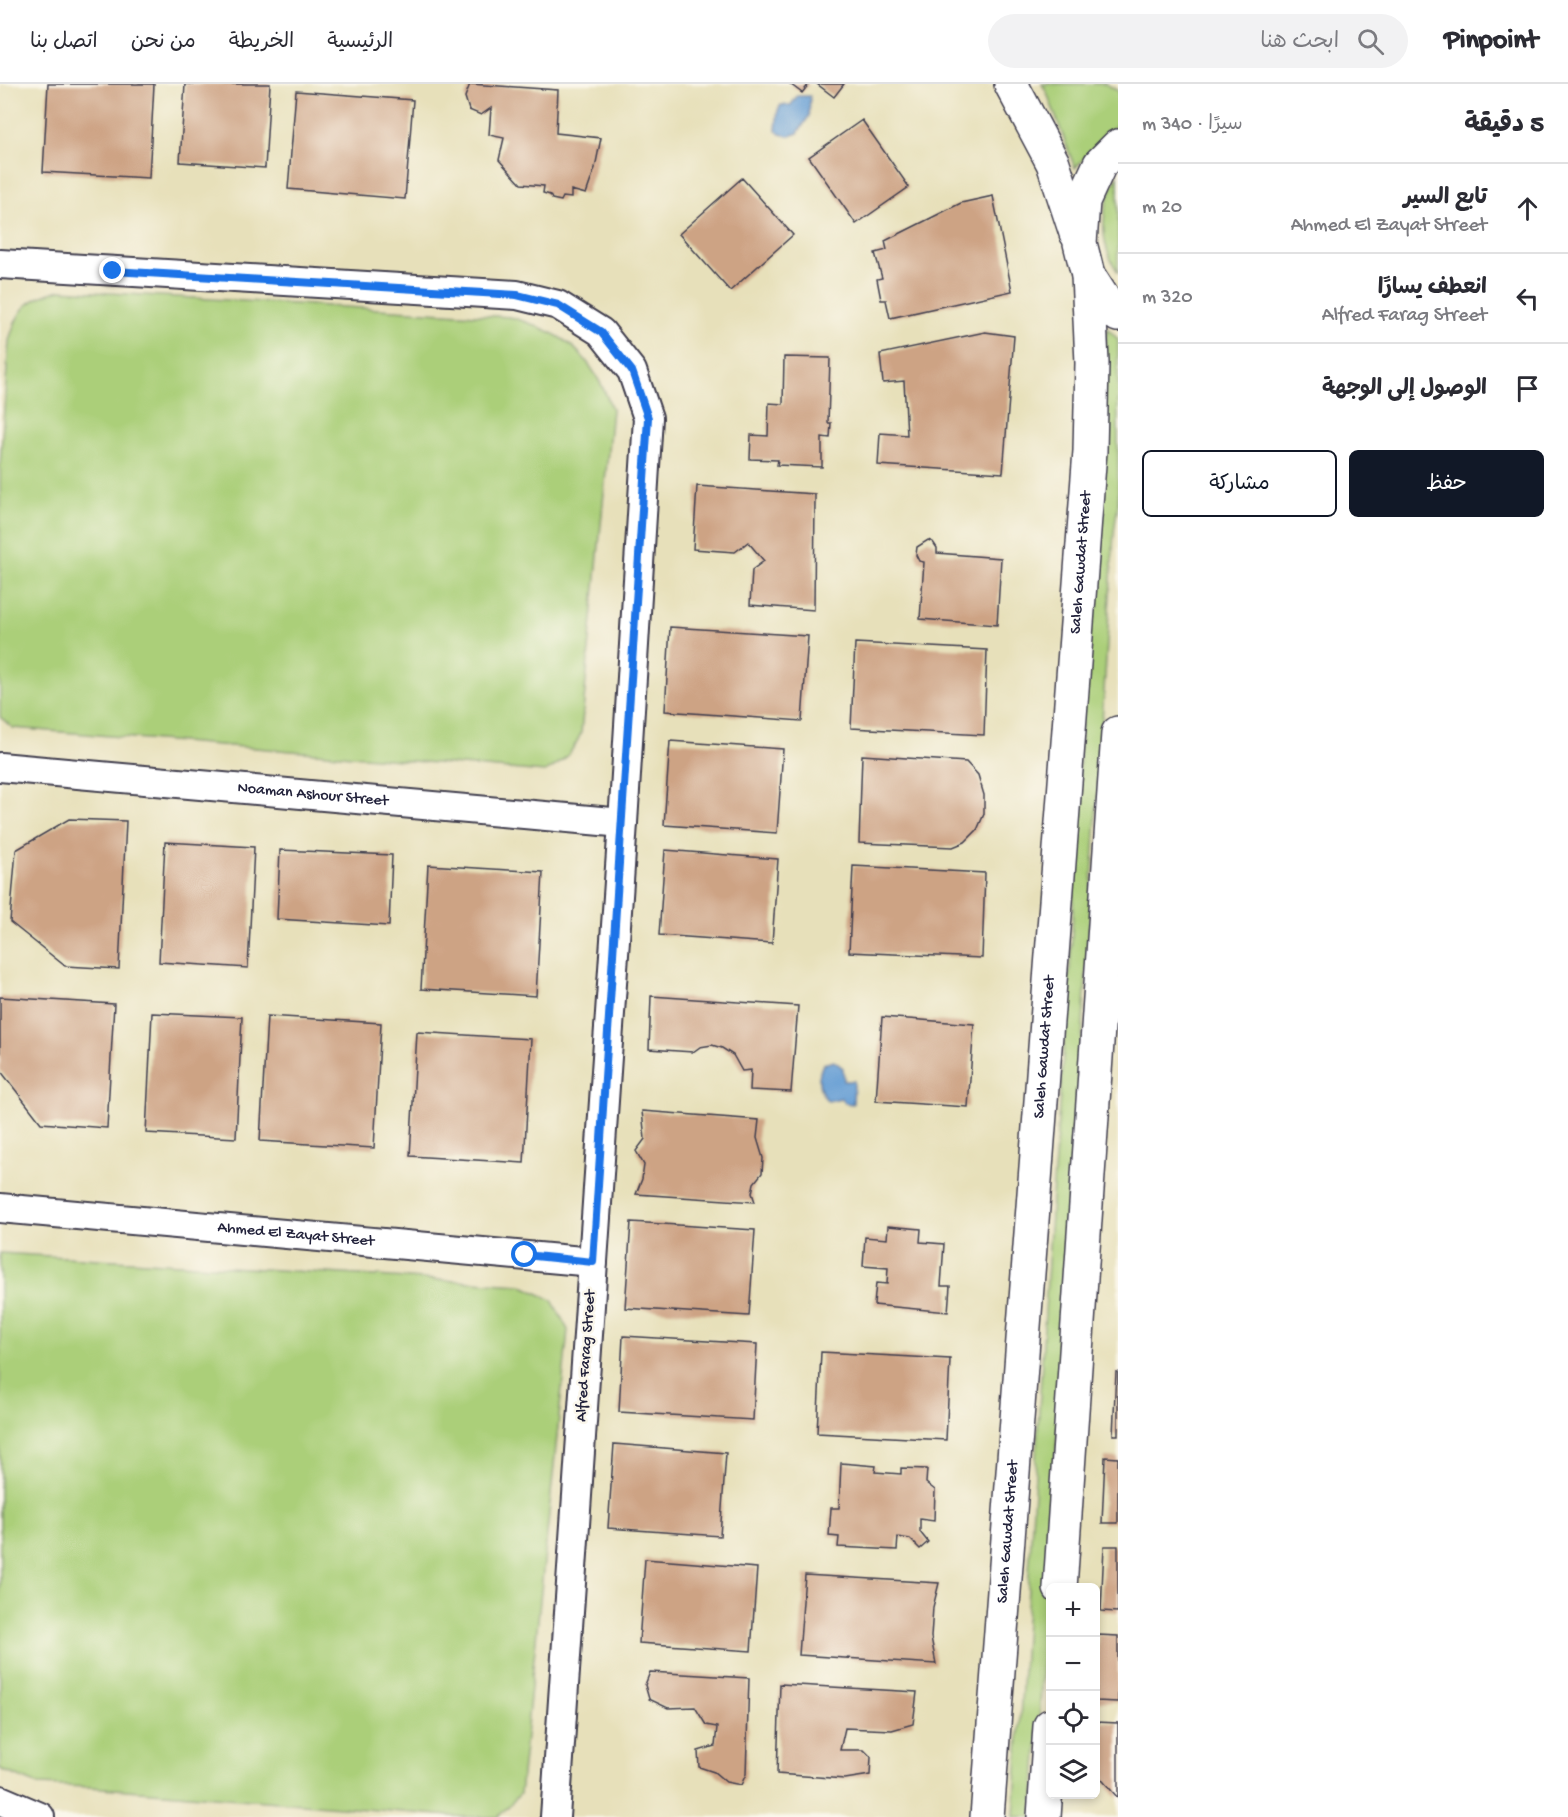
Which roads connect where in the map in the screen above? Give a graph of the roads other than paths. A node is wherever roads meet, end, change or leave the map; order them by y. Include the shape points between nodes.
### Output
1 (1011, 84) edge
2 (1118, 146) edge
3 (1080, 243) junction
4 (0, 264) edge
5 (1088, 276) junction
6 (1118, 315) edge
7 (1118, 733) edge
8 (0, 767) edge
9 (623, 823) junction
10 (0, 1208) edge
11 (593, 1262) junction
12 (1060, 1583) edge
13 (1049, 1745) edge
14 (0, 1800) edge
15 (40, 1817) edge
16 (555, 1817) edge
17 (987, 1817) edge
18 (1044, 1817) edge

1 - 3 street via 1053,163
2 - 3 street via 1100,164 1083,201
3 - 5 street
4 - 9 street, Alfred Farag Street via 517,295 558,305 601,332 632,371 648,418
5 - 6 street
5 - 17 street, Saleh Gawdat Street via 1092,363 1090,451
7 - 12 street
8 - 9 street, Noaman Ashour Street
9 - 11 street, Alfred Farag Street
10 - 11 street, Ahmed El Zayat Street
11 - 16 street, Alfred Farag Street
13 - 18 street
14 - 15 street

